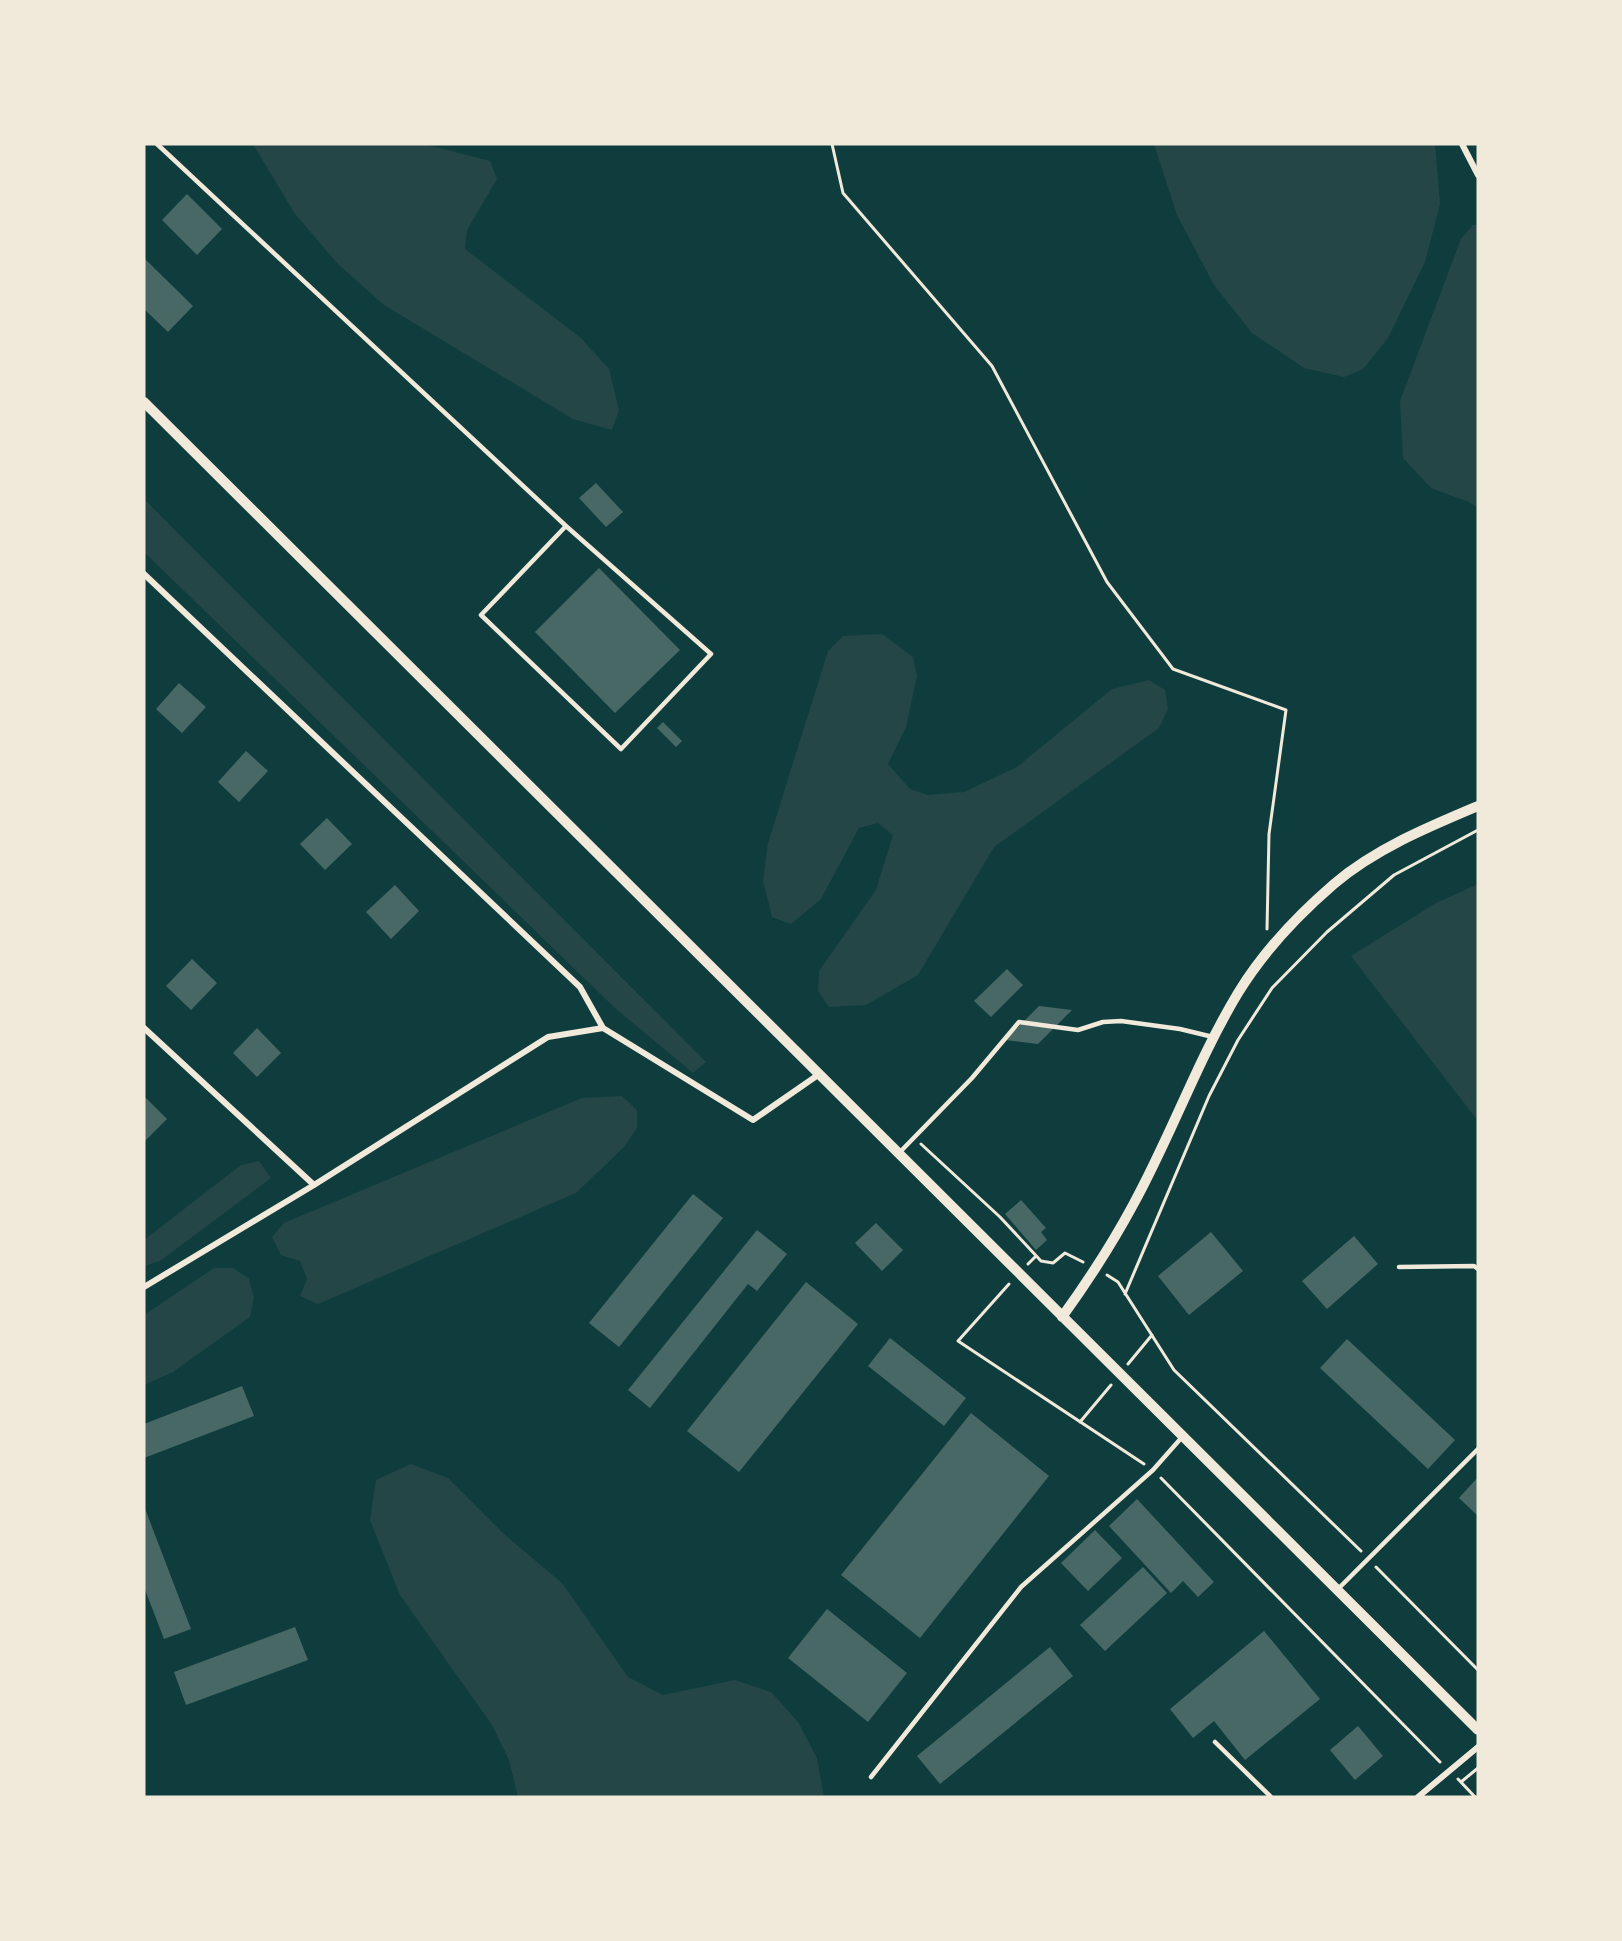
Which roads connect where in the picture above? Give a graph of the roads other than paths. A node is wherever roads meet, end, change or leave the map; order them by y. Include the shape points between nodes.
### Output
1 (157, 144) edge
2 (1462, 144) edge
3 (1478, 175) edge
4 (144, 402) edge
5 (566, 526) junction
6 (144, 574) edge
7 (1478, 806) edge
8 (144, 1028) edge
9 (603, 1028) junction
10 (1214, 1037) junction
11 (818, 1075) junction
12 (898, 1154) junction
13 (314, 1185) junction
14 (1399, 1267) dead end
15 (1478, 1269) edge
16 (144, 1287) edge
17 (1062, 1317) junction
18 (1183, 1436) junction
19 (1478, 1449) edge
20 (1337, 1590) junction
21 (1478, 1730) edge
22 (1215, 1743) dead end
23 (1478, 1747) edge
24 (871, 1777) dead end
25 (1271, 1797) edge
26 (1418, 1797) edge

1 - 5 lane
2 - 3 street
4 - 11 street
5 - 5 lane via 711,654 621,749 481,615
6 - 9 street via 580,987
7 - 10 street via 1385,849 1336,883 1266,952
8 - 13 street
9 - 11 street via 753,1120
9 - 13 street via 548,1037
10 - 12 lane via 1121,1021 1078,1030 1019,1022 972,1078
10 - 17 street via 1134,1204
11 - 12 street
12 - 17 street
13 - 16 street
14 - 15 lane
17 - 18 street
18 - 20 street
18 - 24 lane via 1153,1470 1021,1587
19 - 20 lane
20 - 21 street
22 - 25 lane
23 - 26 street

